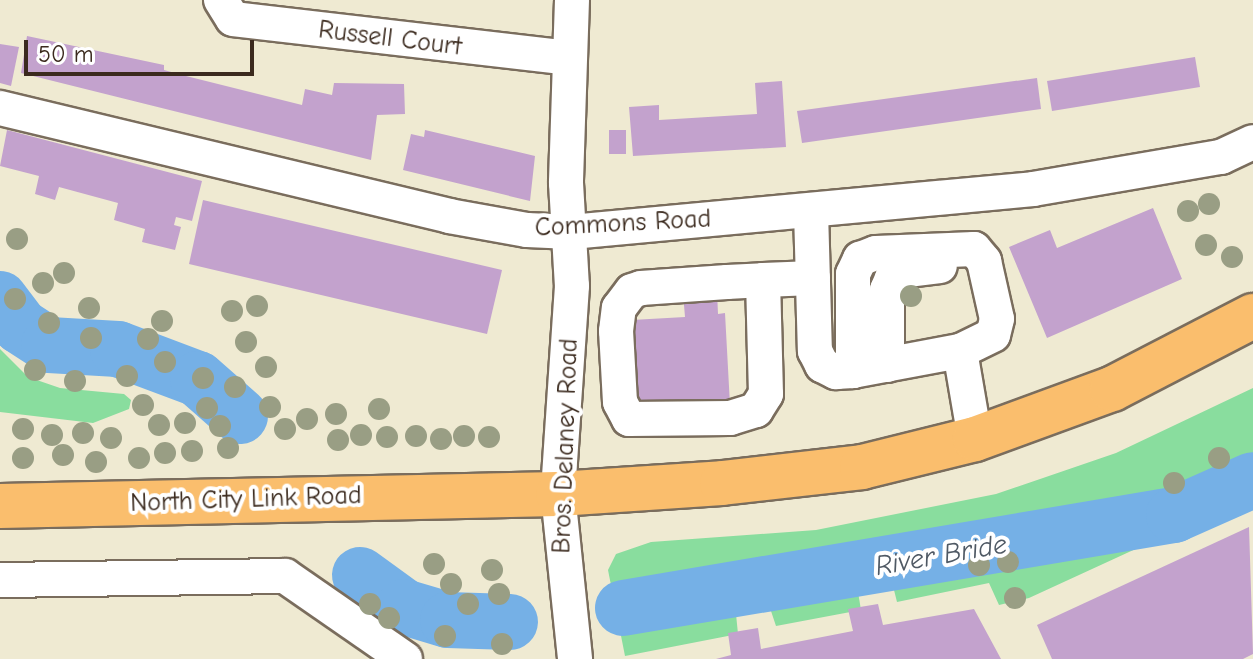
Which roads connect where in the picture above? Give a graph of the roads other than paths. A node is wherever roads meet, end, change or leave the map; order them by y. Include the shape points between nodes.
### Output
1 (221, 0) edge
2 (572, 0) edge
3 (569, 58) junction
4 (0, 108) edge
5 (1253, 142) edge
6 (811, 211) junction
7 (571, 232) junction
8 (984, 261) junction
9 (813, 278) junction
10 (763, 280) junction
11 (1253, 316) edge
12 (973, 346) junction
13 (887, 365) junction
14 (853, 371) junction
15 (975, 439) junction
16 (558, 494) junction
17 (0, 506) edge
18 (0, 580) edge
19 (405, 659) edge
20 (575, 659) edge

1 - 3 street, Russell Court via 233,19
2 - 3 street, Bros. Delaney Road
3 - 7 street, Bros. Delaney Road via 566,183
4 - 7 street, Commons Road via 449,216
5 - 6 street, Commons Road via 1221,157 1033,189
6 - 7 street, Commons Road
6 - 9 street
7 - 16 street, Bros. Delaney Road
8 - 12 street via 997,319
8 - 13 street via 901,271 892,278 887,290
8 - 14 street via 967,247 860,259 853,274
9 - 10 street
9 - 14 street via 815,351 822,365 836,372
10 - 10 street via 766,394 756,410 730,418 629,419 620,402 616,331 625,297 641,288
11 - 15 highway via 1164,366
12 - 13 street
12 - 15 street
13 - 14 street
15 - 16 highway via 847,469
16 - 17 highway, North City Link Road
16 - 20 street, Bros. Delaney Road
18 - 19 street via 285,576

